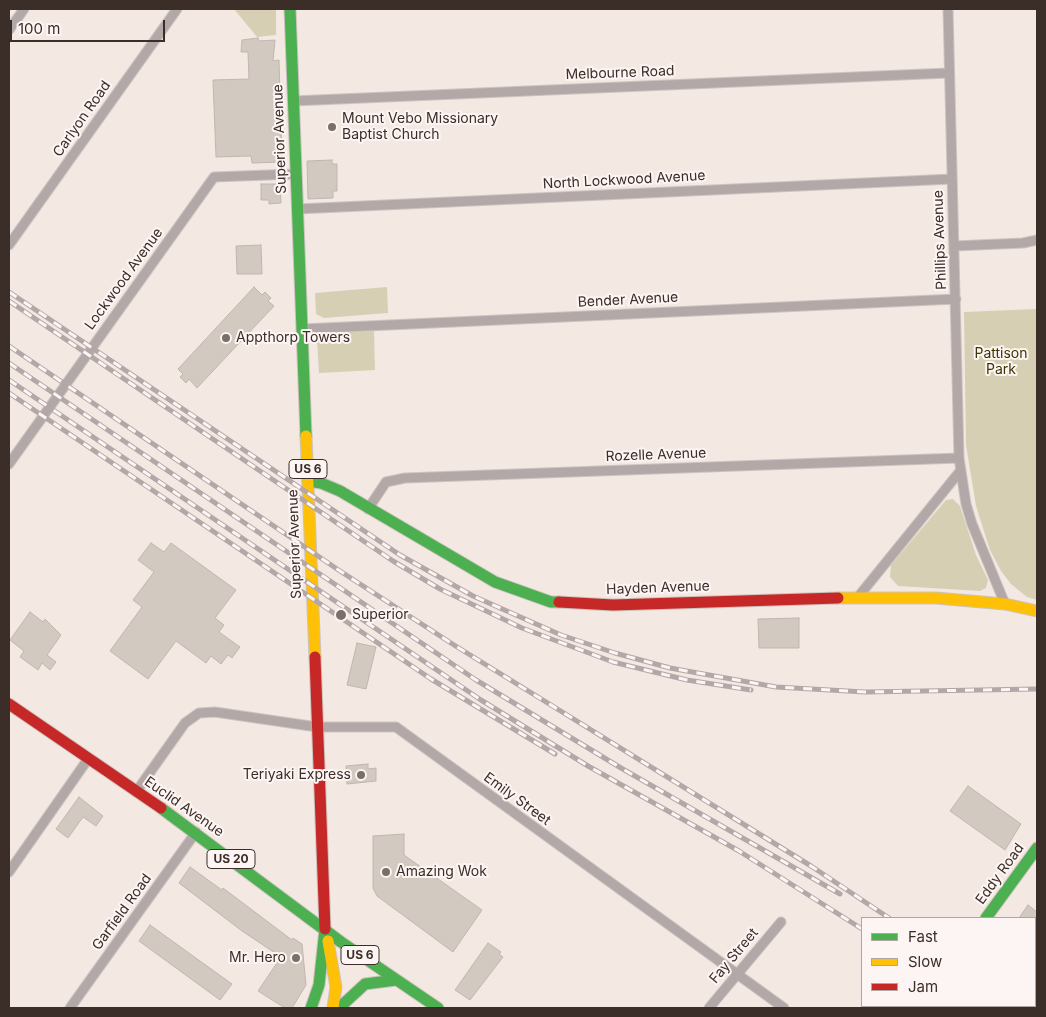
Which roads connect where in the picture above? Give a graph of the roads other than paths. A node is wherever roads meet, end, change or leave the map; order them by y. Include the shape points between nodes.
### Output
1 (24, 9) edge
2 (177, 9) edge
3 (290, 9) edge
4 (948, 9) edge
5 (9, 30) edge
6 (948, 73) junction
7 (293, 101) junction
8 (295, 174) junction
9 (952, 178) junction
10 (297, 209) junction
11 (1037, 240) edge
12 (9, 245) edge
13 (954, 246) junction
14 (956, 299) junction
15 (302, 329) junction
16 (959, 458) junction
17 (9, 464) edge
18 (961, 470) junction
19 (308, 481) junction
20 (368, 509) junction
21 (858, 597) junction
22 (1005, 604) junction
23 (1037, 611) edge
24 (9, 704) edge
25 (317, 727) junction
26 (88, 759) junction
27 (136, 792) junction
28 (196, 832) junction
29 (1037, 848) edge
30 (9, 872) edge
31 (987, 917) edge
32 (781, 922) dead end
33 (325, 929) junction
34 (736, 974) junction
35 (396, 980) junction
36 (70, 1008) edge
37 (311, 1008) edge
38 (333, 1008) edge
39 (339, 1008) edge
40 (438, 1008) edge
41 (709, 1008) edge
42 (784, 1008) edge

1 - 5 street
2 - 12 street, Carlyon Road
3 - 7 main road, Superior Avenue / US 6
4 - 6 street, Phillips Avenue
6 - 7 street, Melbourne Road
6 - 9 street, Phillips Avenue
7 - 8 main road, Superior Avenue / US 6
8 - 10 main road, Superior Avenue / US 6
8 - 17 street, Lockwood Avenue via 214,177
9 - 10 street, North Lockwood Avenue
9 - 13 street, Phillips Avenue
10 - 15 main road, Superior Avenue / US 6
11 - 13 street
13 - 14 street, Phillips Avenue
14 - 15 street, Bender Avenue
14 - 16 street, Phillips Avenue
15 - 19 main road, Superior Avenue / US 6
16 - 18 street, Phillips Avenue
16 - 20 street, Rozelle Avenue via 405,478 386,482
18 - 21 street
18 - 22 street, Phillips Avenue via 972,524
19 - 20 main road, Hayden Avenue via 340,491
19 - 25 main road, Superior Avenue / US 6
20 - 21 main road, Hayden Avenue via 495,582 551,602 613,605
21 - 22 main road, Hayden Avenue via 936,598
22 - 23 main road, Hayden Avenue
24 - 26 main road, Euclid Avenue / US 20
25 - 27 street, Emily Street via 215,712 199,713 185,723
25 - 33 main road, Superior Avenue / US 6
25 - 34 street, Emily Street via 396,727
26 - 27 main road, Euclid Avenue / US 20
26 - 30 street
27 - 28 main road, Euclid Avenue / US 20
28 - 33 main road, Euclid Avenue / US 20
28 - 36 street, Garfield Road
29 - 31 main road, Eddy Road
32 - 34 street, Fay Street
33 - 35 main road, Euclid Avenue / US 6
33 - 37 main road via 319,985
33 - 38 main road via 335,974
34 - 41 street, Fay Street
34 - 42 street, Emily Street
35 - 39 main road via 365,984
35 - 40 main road, Euclid Avenue / US 6

